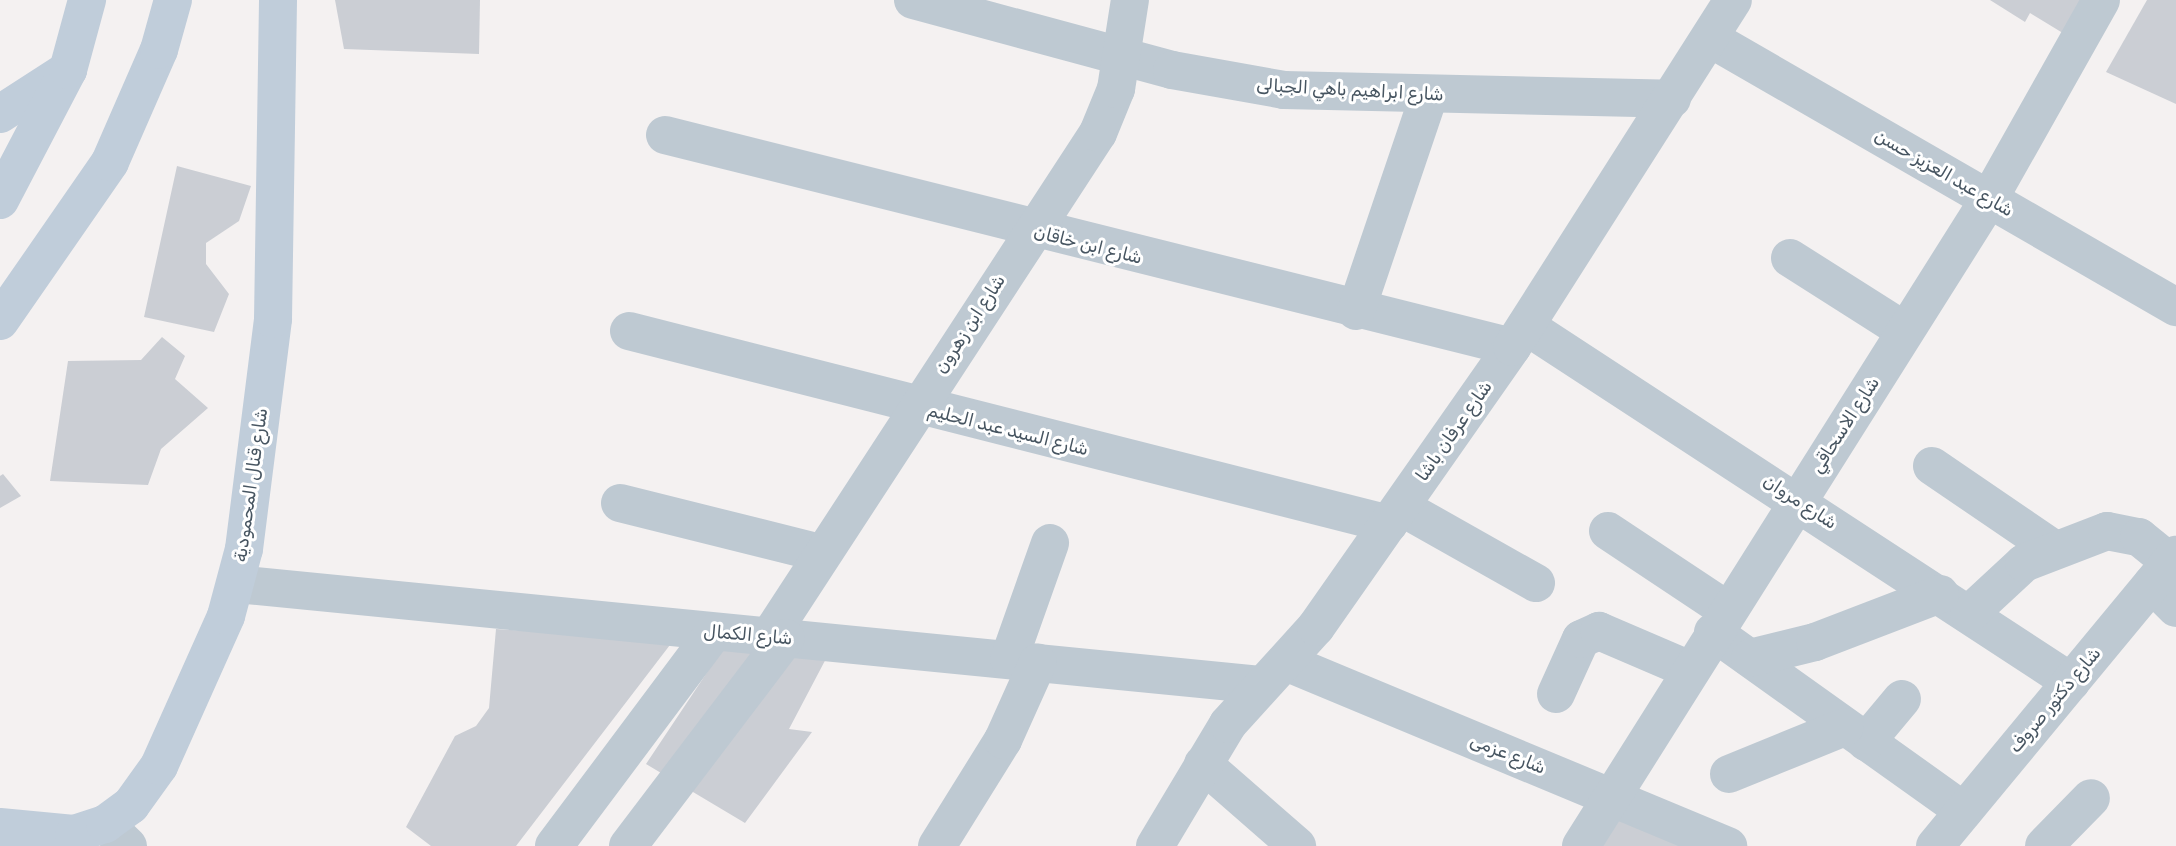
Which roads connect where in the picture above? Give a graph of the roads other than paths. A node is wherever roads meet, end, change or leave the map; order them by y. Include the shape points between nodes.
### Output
1 (87, 0) edge
2 (173, 0) edge
3 (278, 0) edge
4 (913, 0) edge
5 (1130, 0) edge
6 (1732, 0) edge
7 (2101, 0) edge
8 (1711, 39) junction
9 (1123, 56) junction
10 (68, 70) junction
11 (1429, 95) junction
12 (1672, 99) junction
13 (0, 114) edge
14 (665, 135) dead end
15 (1989, 199) junction
16 (0, 200) edge
17 (1030, 230) junction
18 (1790, 258) dead end
19 (2176, 307) edge
20 (1356, 312) junction
21 (0, 321) edge
22 (629, 331) dead end
23 (1905, 331) junction
24 (1519, 337) junction
25 (916, 407) junction
26 (1931, 466) dead end
27 (1798, 500) junction
28 (620, 503) dead end
29 (1395, 515) junction
30 (1608, 531) dead end
31 (1050, 542) dead end
32 (2055, 550) junction
33 (821, 553) junction
34 (2169, 577) edge
35 (1536, 583) dead end
36 (236, 584) junction
37 (1955, 604) junction
38 (1720, 621) junction
39 (714, 632) junction
40 (778, 636) junction
41 (1750, 657) junction
42 (1023, 661) junction
43 (1690, 670) junction
44 (1274, 674) junction
45 (2071, 682) junction
46 (1556, 694) dead end
47 (1902, 699) dead end
48 (1856, 734) junction
49 (1203, 764) junction
50 (1729, 774) dead end
51 (1609, 796) junction
52 (2091, 798) dead end
53 (589, 800) junction
54 (1964, 811) junction
55 (0, 827) edge
56 (117, 835) edge
57 (645, 840) edge
58 (554, 846) edge
59 (937, 846) edge
60 (1155, 846) edge
61 (1297, 846) edge
62 (1581, 846) edge
63 (1728, 846) edge
64 (1935, 846) edge
65 (2044, 846) edge

1 - 10 street
2 - 21 street via 141,96 110,162 40,272
3 - 36 street, شارع قنال المحمودية via 274,319
4 - 9 street, شارع ابراهيم باهي الجبالى
5 - 9 street, شارع ابن زهرون
6 - 8 street, شارع عرفان باشا
7 - 15 street, شارع الاسحاقي
8 - 12 street, شارع عرفان باشا
8 - 15 street, شارع عبد العزيز حسن
9 - 11 street, شارع ابراهيم باهي الجبالى via 1284,90
9 - 17 street, شارع ابن زهرون via 1098,134
10 - 13 street
10 - 16 street
11 - 12 street, شارع ابراهيم باهي الجبالى
11 - 20 street
12 - 24 street, شارع عرفان باشا
14 - 17 street, شارع ابن خاقان
15 - 19 street, شارع عبد العزيز حسن
15 - 23 street, شارع الاسحاقي
17 - 20 street, شارع ابن خاقان
17 - 25 street, شارع ابن زهرون
18 - 23 street
20 - 24 street, شارع ابن خاقان
22 - 25 street, شارع السيد عبد الحليم
23 - 27 street, شارع الاسحاقي
24 - 27 street, شارع مروان
24 - 29 street, شارع عرفان باشا
25 - 29 street, شارع السيد عبد الحليم
25 - 33 street, شارع ابن زهرون
26 - 32 street
27 - 37 street, شارع مروان
27 - 38 street, شارع الاسحاقي
28 - 33 street
29 - 35 street, شارع السيد عبد الحليم
29 - 44 street, شارع عرفان باشا
30 - 38 street
31 - 42 street
32 - 34 street via 2125,531
32 - 37 street
33 - 40 street, شارع ابن زهرون
34 - 45 street, شارع دكتور صروف
36 - 39 street, شارع الكمال
36 - 56 street, شارع قنال المحمودية via 159,766 131,805
37 - 41 street
37 - 45 street, شارع مروان
38 - 41 street
38 - 43 street, شارع الاسحاقي
39 - 40 street, شارع الكمال
39 - 53 street
40 - 42 street, شارع الكمال
40 - 57 street, شارع ابن زهرون
41 - 48 street
42 - 44 street, شارع الكمال
42 - 59 street via 1003,740
43 - 46 street via 1599,631 1581,639
43 - 51 street, شارع الاسحاقي
44 - 49 street, شارع عرفان باشا
44 - 51 street, شارع عزمى
45 - 54 street, شارع دكتور صروف
47 - 48 street
48 - 50 street
48 - 54 street
49 - 60 street, شارع عرفان باشا
49 - 61 street
51 - 62 street, شارع الاسحاقي
51 - 63 street, شارع عزمى
52 - 65 street
53 - 57 street
53 - 58 street
54 - 64 street, شارع دكتور صروف
55 - 56 street, شارع قنال المحمودية via 58,836

